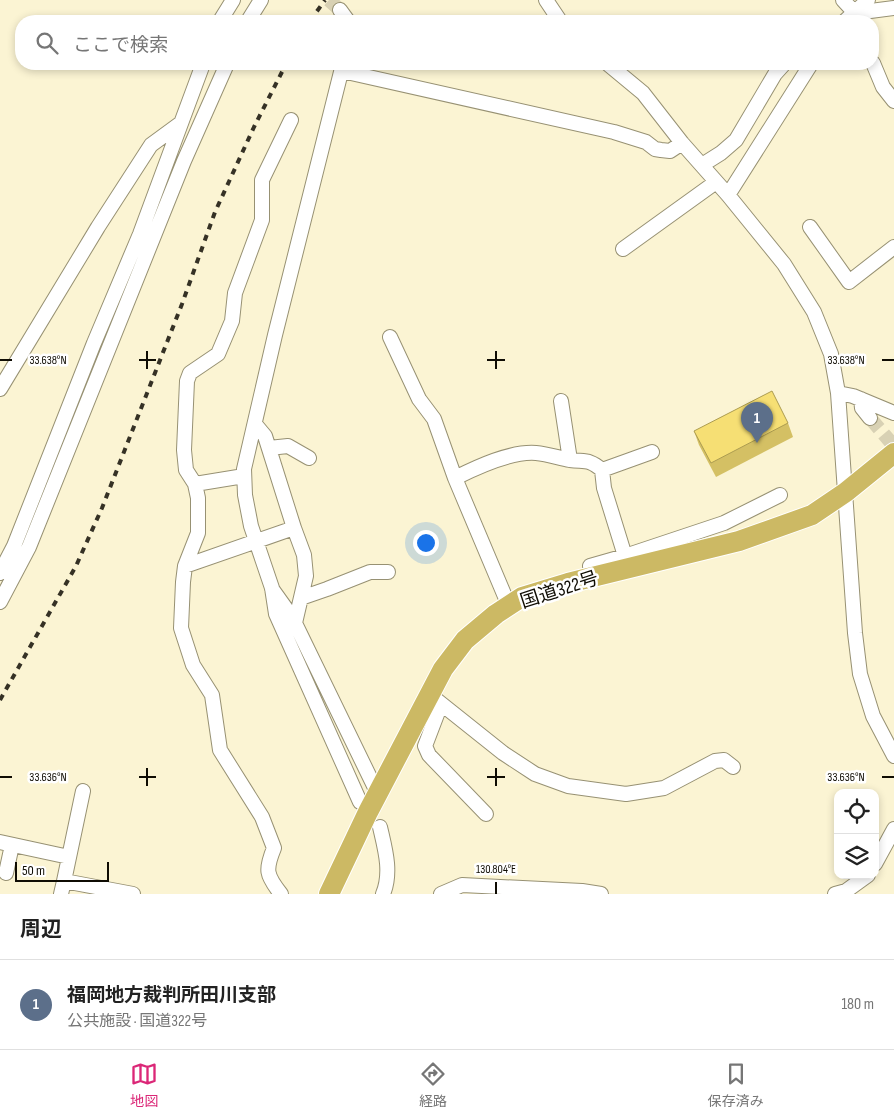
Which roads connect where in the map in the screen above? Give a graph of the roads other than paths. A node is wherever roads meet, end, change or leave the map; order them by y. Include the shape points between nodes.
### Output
1 (233, 0) edge
2 (262, 0) edge
3 (546, 0) edge
4 (843, 0) edge
5 (868, 0) edge
6 (894, 8) edge
7 (224, 15) edge
8 (252, 15) edge
9 (556, 15) edge
10 (851, 15) edge
11 (856, 15) edge
12 (865, 15) edge
13 (201, 70) edge
14 (224, 70) edge
15 (341, 70) edge
16 (355, 70) edge
17 (615, 70) edge
18 (779, 70) edge
19 (807, 70) edge
20 (876, 70) edge
21 (894, 101) edge
22 (291, 120) dead end
23 (182, 123) junction
24 (682, 143) junction
25 (145, 155) junction
26 (170, 156) junction
27 (184, 161) junction
28 (702, 166) junction
29 (716, 182) junction
30 (728, 195) junction
31 (810, 227) dead end
32 (894, 247) edge
33 (624, 249) dead end
34 (390, 336) dead end
35 (0, 389) edge
36 (838, 394) junction
37 (861, 399) junction
38 (561, 400) dead end
39 (894, 412) edge
40 (870, 418) tunnel mouth
41 (255, 424) junction
42 (269, 448) junction
43 (652, 452) dead end
44 (894, 453) edge
45 (309, 458) dead end
46 (570, 460) junction
47 (602, 470) junction
48 (244, 476) junction
49 (455, 478) junction
50 (38, 483) junction
51 (195, 484) junction
52 (54, 486) junction
53 (846, 492) junction
54 (780, 495) dead end
55 (294, 528) junction
56 (256, 542) junction
57 (625, 556) junction
58 (185, 566) junction
59 (388, 572) dead end
60 (0, 574) edge
61 (593, 576) junction
62 (272, 588) junction
63 (301, 598) junction
64 (0, 602) edge
65 (509, 606) junction
66 (295, 623) junction
67 (435, 699) junction
68 (894, 756) edge
69 (733, 767) dead end
70 (82, 791) dead end
71 (369, 798) junction
72 (486, 814) dead end
73 (380, 827) dead end
74 (894, 829) edge
75 (6, 843) edge
76 (69, 857) junction
77 (879, 857) edge
78 (6, 873) dead end
79 (862, 879) edge
80 (63, 887) edge
81 (134, 894) edge
82 (281, 894) edge
83 (329, 894) edge
84 (383, 894) edge
85 (441, 894) edge
86 (601, 894) edge
87 (835, 894) edge

1 - 7 street
2 - 8 street
3 - 9 street
4 - 10 street
5 - 11 street
6 - 12 street
13 - 23 street
14 - 27 street
15 - 41 street
16 - 24 street via 614,132 646,142 655,149 670,151
17 - 24 street via 643,93
18 - 28 street via 736,140
19 - 30 street
20 - 21 street via 883,88
22 - 51 street via 262,180 262,220 235,293 232,321 218,354 190,374 187,381 184,450 186,470
23 - 25 street via 157,139
23 - 26 street
24 - 28 street
25 - 26 street
25 - 35 street via 98,226
26 - 27 street
26 - 50 street
27 - 52 street
28 - 29 street
29 - 30 street
29 - 33 street
30 - 36 street via 784,264 814,312 831,354
31 - 32 street via 849,282
34 - 49 street via 419,399 434,419
36 - 37 street
36 - 53 street
37 - 39 street
37 - 40 street via 862,408
38 - 46 street
41 - 42 street via 265,436
41 - 48 street
42 - 45 street via 288,446
42 - 55 street
43 - 47 street
44 - 53 highway, 国道322号
46 - 47 street via 593,462
46 - 49 street via 522,453 474,468
47 - 57 street via 604,488
48 - 51 street
48 - 56 street
49 - 65 street
50 - 52 street
50 - 60 street
51 - 58 street via 198,533
52 - 64 street via 29,547
53 - 61 highway, 国道322号 via 812,515 739,542
53 - 68 street via 860,674 873,716
54 - 57 street via 724,523
55 - 56 street
55 - 63 street via 304,555 306,576
56 - 58 street
56 - 62 street
57 - 61 street via 590,566
58 - 82 street via 181,628 193,665 212,695 220,750 262,817 274,848 267,865 271,881
59 - 63 street via 370,572
61 - 65 highway, 国道322号 via 522,597
62 - 66 street
62 - 71 street via 276,614
63 - 66 street
65 - 67 highway, 国道322号 via 465,640 443,669
66 - 71 street
67 - 69 street via 535,774 568,786 626,794 664,788 715,761 724,760
67 - 71 highway, 国道322号
67 - 72 street via 425,746 429,755
70 - 76 street
71 - 83 highway, 国道322号
73 - 84 street via 387,858
74 - 77 street
75 - 76 street
75 - 78 street
76 - 80 street
79 - 87 street via 846,891
80 - 81 street
85 - 86 street via 462,884

